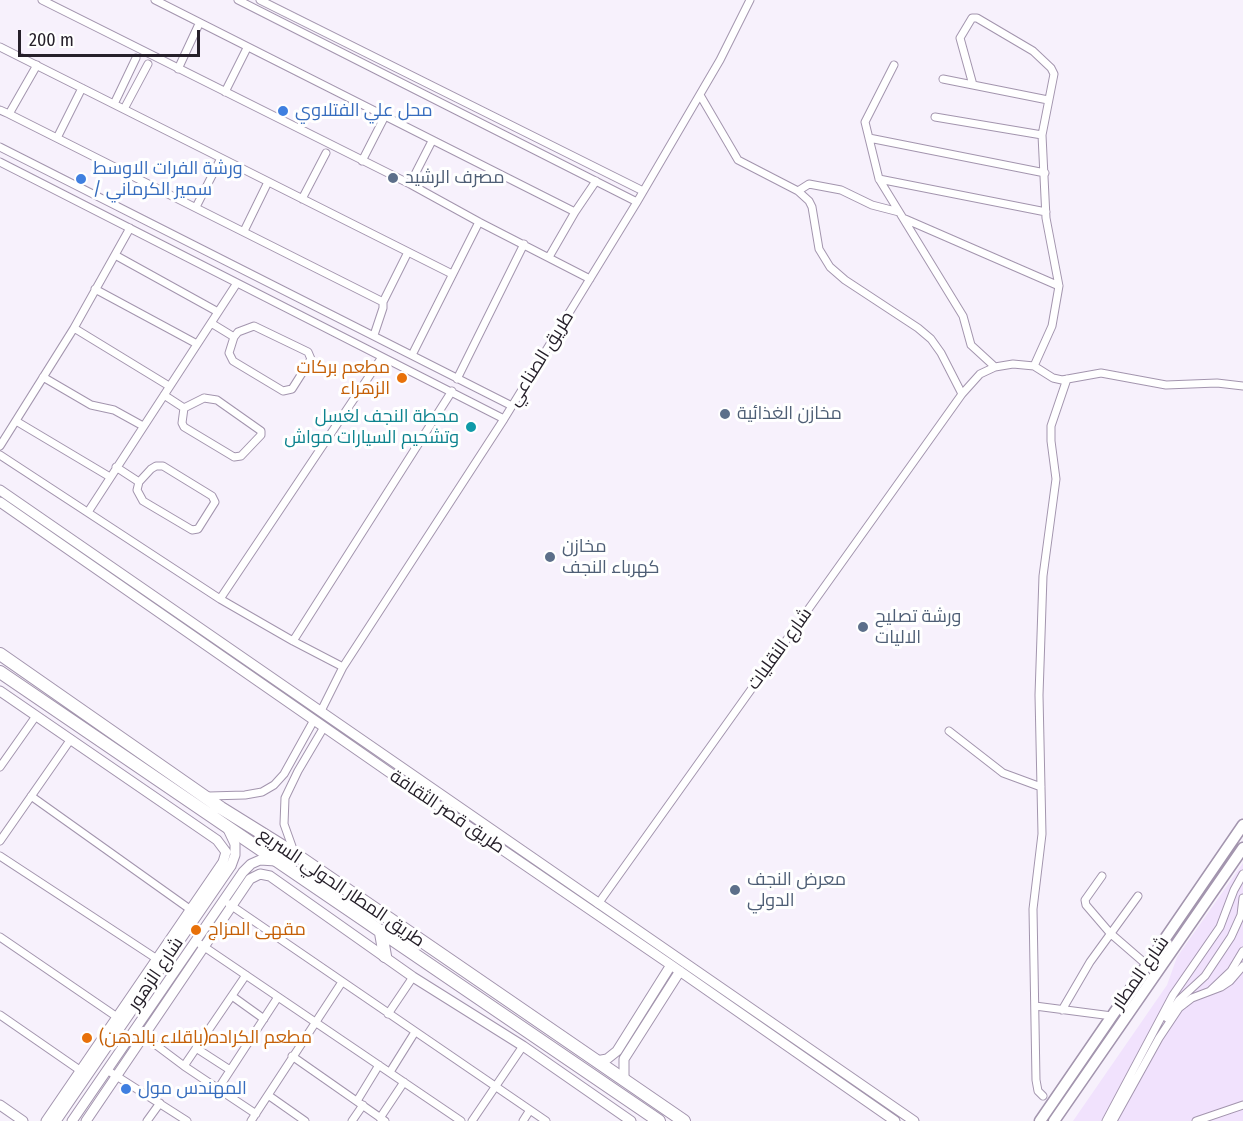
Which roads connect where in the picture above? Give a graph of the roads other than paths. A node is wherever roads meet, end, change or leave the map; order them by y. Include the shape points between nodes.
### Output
1 (42, 0) edge
2 (154, 0) edge
3 (238, 0) edge
4 (260, 0) edge
5 (750, 0) edge
6 (199, 24) junction
7 (0, 47) edge
8 (247, 48) junction
9 (136, 58) dead end
10 (386, 63) junction
11 (148, 64) dead end
12 (37, 65) junction
13 (894, 65) dead end
14 (178, 69) junction
15 (381, 72) junction
16 (943, 79) dead end
17 (973, 85) junction
18 (82, 88) junction
19 (225, 92) junction
20 (700, 95) junction
21 (1048, 100) junction
22 (114, 104) junction
23 (124, 109) junction
24 (0, 110) edge
25 (9, 114) junction
26 (385, 116) junction
27 (935, 117) dead end
28 (521, 130) junction
29 (1042, 135) junction
30 (57, 138) junction
31 (869, 138) junction
32 (432, 141) junction
33 (516, 141) junction
34 (0, 147) edge
35 (326, 153) dead end
36 (222, 158) junction
37 (362, 161) junction
38 (0, 162) edge
39 (39, 167) junction
40 (1045, 173) junction
41 (53, 174) junction
42 (32, 178) junction
43 (879, 179) junction
44 (596, 181) junction
45 (268, 182) junction
46 (410, 184) junction
47 (46, 185) junction
48 (643, 191) junction
49 (798, 191) junction
50 (302, 199) junction
51 (637, 202) junction
52 (196, 207) junction
53 (575, 212) junction
54 (1046, 212) junction
55 (902, 215) junction
56 (479, 222) junction
57 (130, 228) junction
58 (244, 231) junction
59 (524, 244) junction
60 (408, 252) junction
61 (115, 255) junction
62 (549, 258) junction
63 (452, 274) junction
64 (590, 279) junction
65 (237, 283) junction
66 (1059, 286) junction
67 (95, 289) junction
68 (383, 302) junction
69 (218, 312) junction
70 (211, 323) junction
71 (74, 328) junction
72 (374, 335) junction
73 (234, 337) junction
74 (197, 344) junction
75 (412, 355) junction
76 (382, 357) junction
77 (1034, 366) junction
78 (995, 367) junction
79 (43, 377) junction
80 (457, 379) junction
81 (1067, 379) junction
82 (169, 386) junction
83 (1243, 386) edge
84 (452, 391) junction
85 (962, 394) junction
86 (164, 395) junction
87 (512, 406) junction
88 (184, 408) junction
89 (504, 419) junction
90 (16, 421) junction
91 (143, 426) junction
92 (0, 446) edge
93 (0, 455) edge
94 (116, 467) junction
95 (110, 477) junction
96 (139, 482) junction
97 (0, 489) edge
98 (0, 502) edge
99 (88, 512) junction
100 (220, 599) junction
101 (293, 641) junction
102 (0, 654) edge
103 (343, 667) junction
104 (0, 672) edge
105 (0, 691) edge
106 (303, 698) junction
107 (297, 708) junction
108 (321, 711) junction
109 (36, 716) junction
110 (314, 720) junction
111 (324, 727) junction
112 (948, 731) dead end
113 (71, 739) junction
114 (0, 767) edge
115 (401, 767) junction
116 (396, 777) junction
117 (1041, 787) junction
118 (31, 796) junction
119 (204, 796) junction
120 (223, 824) junction
121 (1243, 825) edge
122 (0, 841) edge
123 (1243, 848) edge
124 (295, 854) junction
125 (0, 856) edge
126 (276, 861) junction
127 (1243, 874) edge
128 (1102, 876) dead end
129 (1138, 896) dead end
130 (1243, 898) edge
131 (223, 900) junction
132 (1230, 903) junction
133 (598, 904) junction
134 (232, 906) junction
135 (196, 907) junction
136 (1243, 910) edge
137 (381, 933) junction
138 (1110, 933) junction
139 (0, 936) edge
140 (181, 938) junction
141 (194, 942) junction
142 (205, 947) junction
143 (1243, 951) edge
144 (385, 956) junction
145 (161, 961) junction
146 (671, 964) junction
147 (1147, 965) junction
148 (1243, 966) edge
149 (176, 969) junction
150 (680, 970) junction
151 (246, 975) junction
152 (413, 977) junction
153 (342, 982) junction
154 (1183, 982) junction
155 (1191, 989) junction
156 (1211, 990) junction
157 (232, 996) junction
158 (278, 997) junction
159 (1035, 1006) junction
160 (1062, 1010) junction
161 (1115, 1012) junction
162 (388, 1014) junction
163 (0, 1015) edge
164 (1129, 1015) junction
165 (117, 1017) junction
166 (264, 1019) junction
167 (315, 1022) junction
168 (135, 1030) junction
169 (1103, 1030) junction
170 (415, 1032) junction
171 (1115, 1036) junction
172 (144, 1037) junction
173 (562, 1038) junction
174 (1149, 1042) junction
175 (104, 1044) junction
176 (523, 1046) junction
177 (196, 1048) junction
178 (551, 1049) junction
179 (613, 1055) junction
180 (292, 1056) junction
181 (592, 1059) junction
182 (624, 1059) junction
183 (379, 1065) junction
184 (184, 1066) junction
185 (579, 1068) junction
186 (107, 1070) junction
187 (230, 1070) junction
188 (81, 1071) junction
189 (390, 1072) junction
190 (117, 1076) junction
191 (624, 1080) junction
192 (404, 1082) junction
193 (496, 1087) junction
194 (218, 1089) junction
195 (268, 1095) junction
196 (1044, 1096) dead end
197 (160, 1103) junction
198 (360, 1103) junction
199 (0, 1105) edge
200 (1243, 1105) edge
201 (530, 1110) junction
202 (256, 1114) junction
203 (382, 1119) edge
204 (23, 1121) edge
205 (46, 1121) edge
206 (56, 1121) edge
207 (72, 1121) edge
208 (86, 1121) edge
209 (147, 1121) edge
210 (188, 1121) edge
211 (251, 1121) edge
212 (305, 1121) edge
213 (352, 1121) edge
214 (461, 1121) edge
215 (472, 1121) edge
216 (523, 1121) edge
217 (546, 1121) edge
218 (631, 1121) edge
219 (659, 1121) edge
220 (684, 1121) edge
221 (895, 1121) edge
222 (914, 1121) edge
223 (1040, 1121) edge
224 (1054, 1121) edge
225 (1106, 1121) edge
226 (1113, 1121) edge
227 (1196, 1121) edge

1 - 14 street
2 - 6 street
3 - 15 street
4 - 10 street
5 - 20 street, طريق الصناعي
6 - 8 street
6 - 14 street
7 - 12 street
8 - 19 street
8 - 26 street
9 - 22 street
10 - 15 street
10 - 28 street
11 - 23 street
12 - 18 street
12 - 25 street
13 - 31 street via 865,122
14 - 19 street
15 - 33 street
16 - 17 street
17 - 21 street
17 - 21 street via 960,38 972,18 977,18 1033,51 1051,68 1054,74
18 - 22 street
18 - 30 street
19 - 37 street
20 - 48 street, طريق الصناعي
20 - 49 street via 738,160
21 - 29 street
22 - 23 street
23 - 36 street
24 - 25 street
25 - 30 street
26 - 32 street
26 - 37 street
27 - 29 street
28 - 33 street
28 - 48 street
29 - 40 street
30 - 52 street
31 - 40 street
31 - 43 street
32 - 46 street
32 - 53 street
33 - 44 street
34 - 39 street
35 - 50 street
36 - 45 street
36 - 52 street
37 - 46 street
38 - 42 street
39 - 41 street
39 - 42 street via 39,175
40 - 54 street
41 - 47 street via 46,177
41 - 72 street
42 - 47 street
43 - 54 street
43 - 55 street
44 - 51 street
44 - 53 street
45 - 50 street
45 - 58 street
46 - 56 street
47 - 57 street
48 - 51 street, طريق الصناعي
49 - 55 street via 809,184 841,190
49 - 85 street via 812,207 819,249 830,267 932,339
50 - 60 street
51 - 64 street, طريق الصناعي
52 - 58 street
53 - 62 street
54 - 66 street
55 - 66 street
55 - 78 street via 963,316 971,345
56 - 59 street
56 - 63 street
57 - 61 street
57 - 65 street
58 - 68 street
59 - 62 street
59 - 80 street
60 - 63 street
60 - 68 street
61 - 67 street
61 - 69 street
62 - 64 street
63 - 75 street
64 - 87 street, طريق الصناعي
65 - 69 street
65 - 76 street
66 - 77 street via 1052,326
67 - 71 street
67 - 74 street
68 - 72 street
69 - 70 street
70 - 73 street
70 - 74 street
71 - 79 street
71 - 82 street
72 - 75 street
73 - 73 street via 230,353 233,361 283,391 292,389 311,359 308,352 254,326
74 - 82 street
75 - 80 street
76 - 84 street
76 - 100 street
77 - 78 street
77 - 81 street via 1053,378
78 - 85 street, شارع النقليات via 980,374
79 - 90 street
79 - 91 street via 91,405 114,410
80 - 87 street
81 - 83 street via 1101,373 1166,385
81 - 117 street via 1051,434 1056,479 1043,576
82 - 86 street
84 - 89 street
84 - 101 street
85 - 133 street, شارع النقليات
86 - 88 street
86 - 91 street
87 - 89 street, طريق الصناعي
88 - 88 street via 184,427 234,457 241,456 261,435 258,428 218,400 204,398
89 - 103 street, طريق الصناعي
90 - 92 street
90 - 95 street
91 - 94 street
93 - 99 street
94 - 95 street
94 - 96 street
95 - 99 street
96 - 96 street via 137,490 143,501 192,530 198,528 214,502 212,496 164,465 151,469
97 - 106 street, طريق قصر الثقافة
98 - 107 street, طريق قصر الثقافة
99 - 100 street
100 - 101 street
101 - 103 street
102 - 119 highway, طريق المطار الحولي السريع
103 - 108 street, طريق الصناعي
104 - 120 highway, طريق المطار الحولي السريع
105 - 109 street
106 - 107 street
106 - 108 street, طريق قصر الثقافة
107 - 110 street, طريق قصر الثقافة
108 - 115 street, طريق قصر الثقافة
109 - 113 street
109 - 114 street
110 - 111 street, طريق قصر الثقافة
110 - 119 street via 274,786 245,795
111 - 116 street, طريق قصر الثقافة
111 - 124 street via 285,798 284,824
112 - 117 street via 1003,773
113 - 118 street
113 - 135 street via 225,849 226,857
115 - 116 street
115 - 133 street, طريق قصر الثقافة
116 - 146 street, طريق قصر الثقافة
117 - 159 street via 1042,834 1033,909
118 - 122 street
118 - 135 street
119 - 124 highway, طريق المطار الحولي السريع
120 - 126 highway, طريق المطار الحولي السريع
120 - 135 street, شارع الزهور via 233,838 235,855 231,866
121 - 147 main road, شارع المطار
123 - 164 main road, شارع المطار
124 - 173 highway, طريق المطار الحولي السريع
125 - 145 street
126 - 131 street, شارع الزهور via 250,864
126 - 137 highway, طريق المطار الحولي السريع
127 - 132 street
128 - 138 street via 1085,903
129 - 138 street
130 - 136 street
131 - 134 street
131 - 141 street, شارع الزهور
132 - 136 street
132 - 154 street via 1220,927
133 - 222 street, طريق قصر الثقافة
134 - 142 street
134 - 144 street via 252,877 267,874
134 - 153 street
135 - 140 street, شارع الزهور
135 - 145 street
136 - 155 street via 1231,938
137 - 144 highway
137 - 178 highway, طريق المطار الحولي السريع
138 - 147 street
138 - 160 street
139 - 165 street
140 - 141 street via 186,944
140 - 145 street, شارع الزهور
141 - 142 street
141 - 149 street, شارع الزهور
142 - 151 street
142 - 172 street
143 - 156 street via 1231,971
144 - 152 street
145 - 149 street
145 - 165 street
145 - 175 street, شارع الزهور
146 - 150 street, طريق قصر الثقافة
146 - 179 street
147 - 161 main road, شارع المطار
148 - 156 street via 1230,981
149 - 168 street, شارع الزهور
150 - 182 street
150 - 221 street, طريق قصر الثقافة
151 - 157 street
151 - 158 street
152 - 162 street
152 - 176 street
153 - 162 street
153 - 167 street
154 - 155 street
154 - 174 street
155 - 174 street
156 - 226 street via 1192,998 1177,1011
157 - 166 street
157 - 177 street
158 - 166 street
158 - 167 street
159 - 160 street
159 - 196 street via 1036,1083
160 - 161 street
161 - 164 main road
161 - 169 main road, شارع المطار
162 - 170 street
163 - 188 street
164 - 171 main road, شارع المطار
165 - 175 street
166 - 187 street
167 - 180 street
167 - 183 street
168 - 172 street
168 - 186 street, شارع الزهور
169 - 171 main road via 1110,1028
169 - 223 main road, شارع المطار
170 - 189 street
170 - 193 street
171 - 224 main road, شارع المطار
172 - 184 street
172 - 190 street
173 - 178 highway via 560,1047
173 - 181 highway, طريق المطار الحولي السريع
174 - 225 street
175 - 188 street
175 - 206 street, شارع الزهور
176 - 193 street
176 - 218 street
177 - 184 street
177 - 187 street
178 - 185 highway, طريق المطار الحولي السريع
179 - 181 street
179 - 182 street via 618,1061
180 - 195 street
180 - 198 street
181 - 185 highway via 583,1056 578,1060
181 - 191 highway, طريق المطار الحولي السريع
182 - 191 street
183 - 189 street
183 - 198 street
184 - 194 street
185 - 219 highway, طريق المطار الحولي السريع
186 - 190 street
186 - 207 street, شارع الزهور
187 - 194 street
188 - 205 street
189 - 192 street
190 - 197 street
190 - 208 street
191 - 220 highway, طريق المطار الحولي السريع
192 - 203 street
192 - 214 street
193 - 201 street
193 - 215 street
194 - 202 street
195 - 202 street
195 - 212 street
197 - 209 street
197 - 210 street
198 - 203 street
198 - 213 street
199 - 204 street
200 - 227 street
201 - 216 street
201 - 217 street
202 - 211 street

